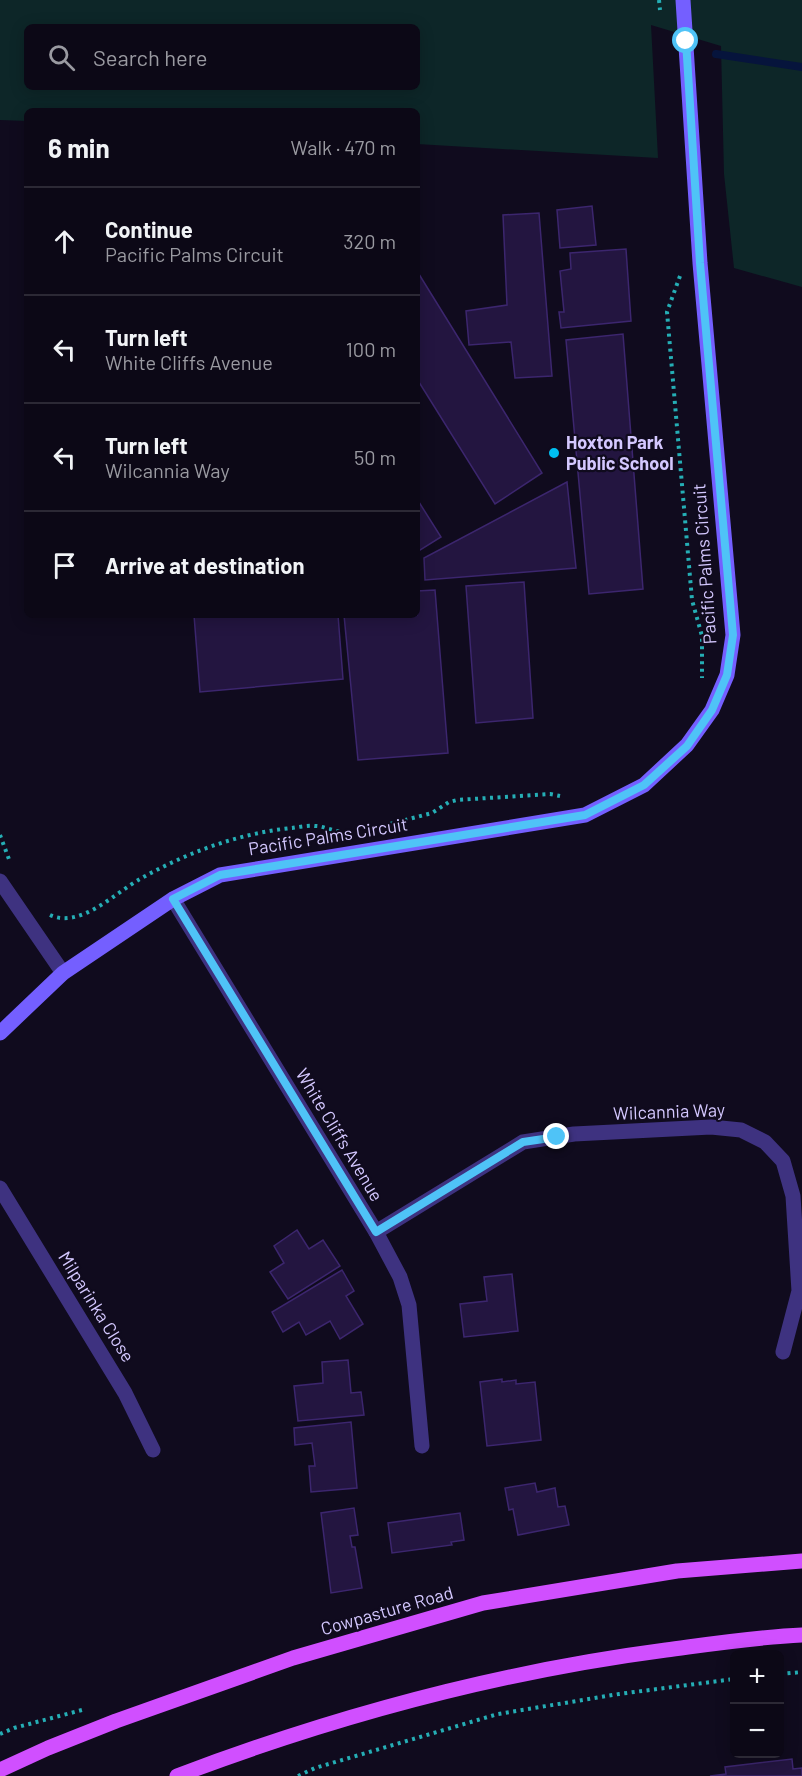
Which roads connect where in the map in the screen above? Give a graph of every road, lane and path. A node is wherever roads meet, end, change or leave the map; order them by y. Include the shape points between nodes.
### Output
1 (659, 0) edge
2 (682, 0) edge
3 (660, 12) dead end
4 (683, 267) dead end
5 (701, 681) dead end
6 (565, 798) dead end
7 (381, 826) dead end
8 (348, 832) dead end
9 (0, 881) edge
10 (173, 899) junction
11 (53, 917) dead end
12 (63, 973) junction
13 (0, 1033) edge
14 (0, 1188) edge
15 (376, 1232) junction
16 (783, 1352) dead end
17 (422, 1446) dead end
18 (153, 1450) dead end
19 (802, 1561) edge
20 (802, 1635) edge
21 (802, 1672) edge
22 (784, 1674) edge
23 (730, 1680) edge
24 (0, 1770) edge
25 (177, 1776) edge
26 (298, 1776) edge

1 - 3 path
2 - 10 street, Pacific Palms Circuit via 700,263 733,635 727,675 712,710 687,746 644,785 585,815 220,875
4 - 5 path via 667,312 692,600 702,636
6 - 7 path via 550,794 457,800 432,813
8 - 11 path via 316,825 240,838 141,878 78,918
9 - 12 street
10 - 12 street, Pacific Palms Circuit
10 - 15 street, White Cliffs Avenue
12 - 13 street, Pacific Palms Circuit
14 - 18 street, Milparinka Close via 125,1393
15 - 16 street, Wilcannia Way via 523,1142 574,1134 711,1127 741,1130 765,1142 783,1161 793,1196 800,1291
15 - 17 street, White Cliffs Avenue via 400,1277 409,1305
19 - 24 main road, Cowpasture Road via 677,1571 483,1603 293,1658 116,1721
20 - 25 main road via 605,1658 529,1672 399,1702 249,1748
21 - 22 path
23 - 26 path via 498,1714

